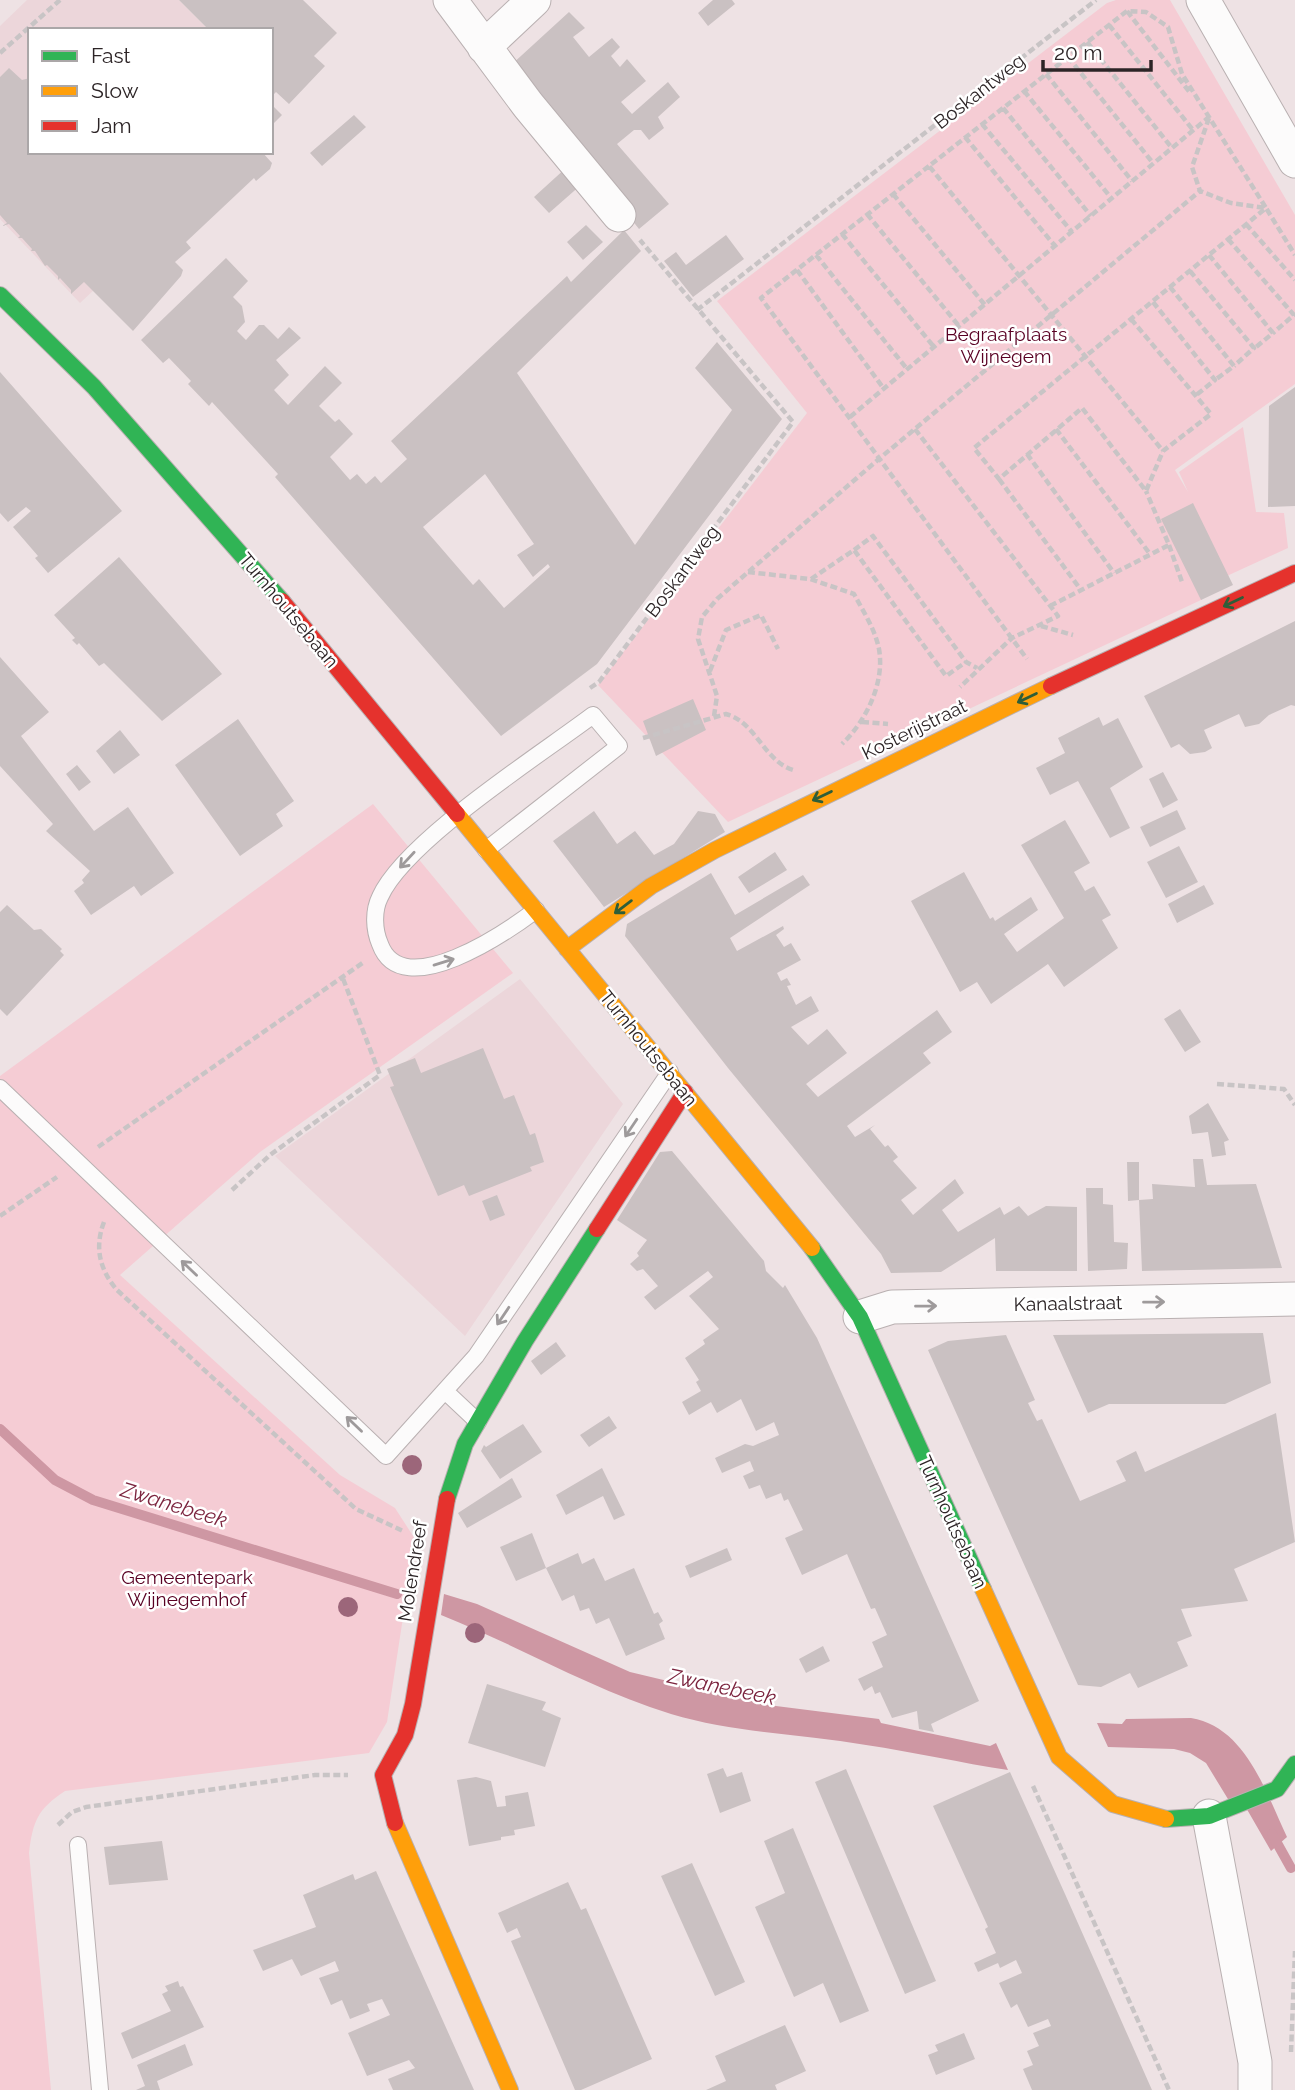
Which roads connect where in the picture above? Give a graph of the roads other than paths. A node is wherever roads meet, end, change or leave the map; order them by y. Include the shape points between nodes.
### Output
1 (450, 0) edge
2 (534, 0) edge
3 (1203, 0) edge
4 (484, 47) junction
5 (1295, 161) edge
6 (619, 215) road end
7 (0, 295) edge
8 (1295, 573) edge
9 (459, 816) junction
10 (486, 850) junction
11 (536, 910) junction
12 (567, 949) junction
13 (670, 1072) junction
14 (0, 1088) edge
15 (685, 1092) junction
16 (1287, 1299) edge
17 (860, 1317) junction
18 (444, 1391) junction
19 (478, 1422) junction
20 (1295, 1764) edge
21 (1219, 1812) junction
22 (78, 1845) dead end
23 (100, 2090) edge
24 (510, 2090) edge
25 (1255, 2090) edge

1 - 4 street
2 - 4 street
3 - 5 street
4 - 6 street
7 - 9 main road, Turnhoutsebaan via 94,387 239,551
8 -> 12 main road, Kosterijstraat via 715,850 651,886
9 - 10 main road, Turnhoutsebaan
9 - 10 lane via 593,715 619,746
9 -> 11 lane via 407,858 380,897 376,930 382,950 404,966 425,967 509,930
10 - 11 main road, Turnhoutsebaan
11 - 12 main road, Turnhoutsebaan
12 - 13 main road, Turnhoutsebaan
13 - 15 main road, Turnhoutsebaan
13 -> 18 lane via 476,1356
18 -> 14 lane via 386,1455
15 - 17 main road, Turnhoutsebaan via 803,1234
15 - 19 main road, Molendreef
17 -> 16 street, Kanaalstraat via 891,1307
17 - 21 main road, Turnhoutsebaan via 1059,1757 1113,1804 1167,1819
18 - 19 lane
19 - 24 main road, Molendreef via 448,1492 405,1735 383,1775 391,1816
20 - 21 main road, Turnhoutsebaan via 1277,1789
21 - 25 street via 1255,2062
22 - 23 lane

